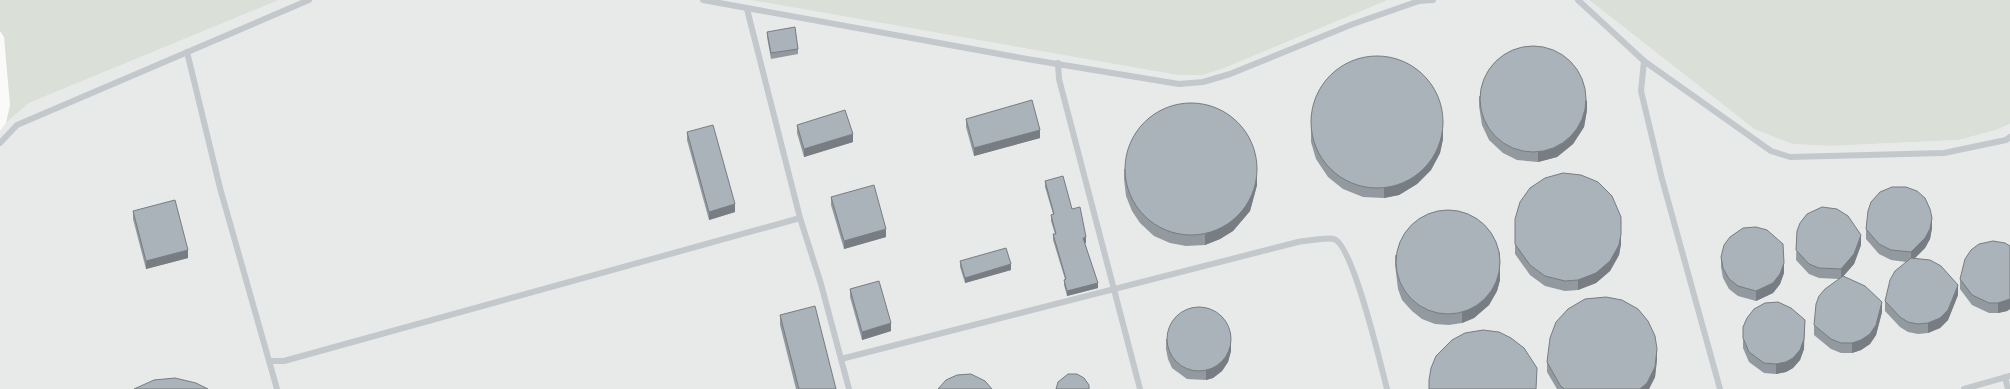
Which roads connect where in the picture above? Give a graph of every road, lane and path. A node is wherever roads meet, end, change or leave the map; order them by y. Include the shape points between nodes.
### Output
1 (309, 0) edge
2 (703, 0) edge
3 (1433, 0) edge
4 (1578, 0) edge
5 (747, 9) junction
6 (187, 52) junction
7 (1644, 61) junction
8 (1058, 63) junction
9 (2008, 138) edge
10 (0, 143) edge
11 (2010, 146) edge
12 (800, 218) junction
13 (1113, 290) junction
14 (841, 359) junction
15 (270, 361) junction
16 (2008, 377) edge
17 (277, 389) edge
18 (849, 389) edge
19 (1140, 389) edge
20 (1387, 389) edge
21 (1720, 389) edge
22 (1964, 389) edge
23 (2008, 389) edge

1 - 6 lane
2 - 5 lane
3 - 8 lane via 1419,1 1353,24 1230,74 1203,82 1178,84
4 - 7 lane
5 - 8 lane
5 - 12 lane
6 - 10 lane via 17,125
6 - 15 lane via 220,188
7 - 9 lane via 1771,151 1790,157 1944,153
7 - 21 lane via 1641,91 1662,179
8 - 13 lane via 1059,80
9 - 11 lane
12 - 14 lane via 822,284
12 - 15 lane via 284,360
13 - 14 lane
13 - 19 lane
13 - 20 lane via 1298,242 1334,238 1342,244 1360,289
14 - 18 lane
15 - 17 lane
16 - 22 lane
16 - 23 lane

